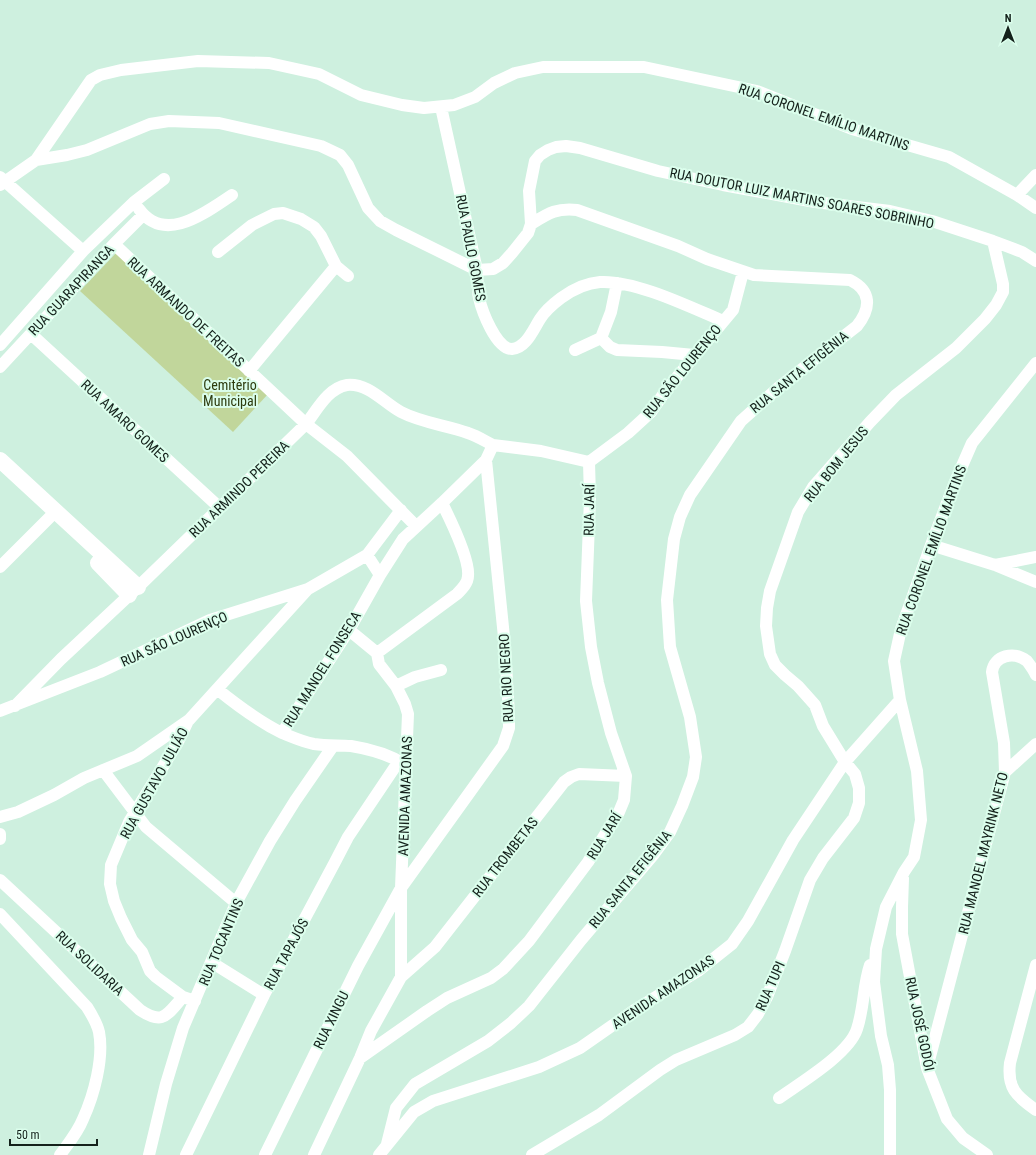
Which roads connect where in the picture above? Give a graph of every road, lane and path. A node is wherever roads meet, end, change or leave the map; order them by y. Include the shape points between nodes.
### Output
1 (441, 107) junction
2 (36, 160) junction
3 (1036, 175) edge
4 (164, 179) dead end
5 (2, 181) edge
6 (232, 195) dead end
7 (1018, 195) junction
8 (134, 202) junction
9 (1036, 208) edge
10 (143, 215) junction
11 (531, 224) junction
12 (993, 241) junction
13 (114, 244) junction
14 (83, 251) junction
15 (218, 252) dead end
16 (1036, 261) edge
17 (336, 266) junction
18 (477, 270) junction
19 (743, 272) junction
20 (348, 276) dead end
21 (617, 283) junction
22 (723, 321) junction
23 (31, 334) junction
24 (601, 338) junction
25 (0, 345) edge
26 (574, 350) dead end
27 (694, 355) junction
28 (1036, 363) edge
29 (0, 367) edge
30 (249, 371) junction
31 (306, 424) junction
32 (493, 445) junction
33 (0, 460) edge
34 (486, 460) junction
35 (589, 462) junction
36 (0, 466) edge
37 (442, 503) junction
38 (220, 508) junction
39 (401, 510) junction
40 (54, 513) junction
41 (416, 526) junction
42 (931, 545) junction
43 (367, 554) junction
44 (1036, 557) edge
45 (995, 566) junction
46 (0, 567) edge
47 (380, 576) junction
48 (1036, 582) edge
49 (308, 590) junction
50 (134, 591) junction
51 (349, 630) junction
52 (377, 653) junction
53 (441, 670) dead end
54 (1036, 675) edge
55 (396, 686) junction
56 (217, 689) junction
57 (900, 700) junction
58 (15, 706) junction
59 (0, 711) edge
60 (189, 720) junction
61 (282, 733) junction
62 (1036, 744) edge
63 (333, 746) junction
64 (845, 762) junction
65 (403, 763) junction
66 (103, 770) junction
67 (1005, 772) junction
68 (626, 776) junction
69 (134, 812) junction
70 (0, 817) edge
71 (0, 834) edge
72 (0, 838) edge
73 (904, 872) junction
74 (0, 880) edge
75 (401, 888) junction
76 (236, 903) junction
77 (0, 914) edge
78 (876, 949) junction
79 (211, 962) junction
80 (1036, 966) edge
81 (401, 977) junction
82 (264, 995) junction
83 (183, 997) junction
84 (195, 1001) junction
85 (360, 1058) junction
86 (927, 1068) junction
87 (779, 1098) dead end
88 (1036, 1110) edge
89 (387, 1144) junction
90 (60, 1155) edge
91 (148, 1155) edge
92 (186, 1155) edge
93 (265, 1155) edge
94 (314, 1155) edge
95 (379, 1155) edge
96 (532, 1155) edge
97 (890, 1155) edge
98 (987, 1155) edge

1 - 2 street, RUA CORONEL EMÍLIO MARTINS via 417,107 379,100 361,95 319,74 269,63 198,61 134,68 109,72 91,80
1 - 7 street, RUA CORONEL EMÍLIO MARTINS via 475,97 494,83 515,73 543,67 644,67 757,91 852,130 949,158
1 - 18 street, RUA PAULO GOMES
2 - 5 street
2 - 18 street via 73,154 150,124 169,121 218,123 321,146 340,155 348,165 368,208 380,221
3 - 7 street
4 - 8 street, RUA GUARAPIRANGA
5 - 14 street
6 - 10 street via 202,214 170,226 161,226
7 - 9 street, RUA CORONEL EMÍLIO MARTINS
8 - 10 street
8 - 14 street, RUA GUARAPIRANGA
10 - 13 street, RUA GUARAPIRANGA
11 - 12 street, RUA DOUTOR LUIZ MARTINS SOARES SOBRINHO via 530,190 535,161 556,146 566,146 723,185 815,202 890,211 932,221
11 - 18 street via 528,233 502,263 493,269
11 - 19 street, RUA SANTA EFIGÊNIA via 552,212 564,209 577,210
12 - 16 street, RUA DOUTOR LUIZ MARTINS SOARES SOBRINHO via 1022,252
12 - 64 street, RUA BOM JESUS via 1003,284 1003,292 996,305 956,348 896,395 813,487 798,512 770,591 766,626 770,654 775,665 815,705 823,726
13 - 23 street, RUA GUARAPIRANGA
13 - 30 street, RUA ARMANDO DE FREITAS
14 - 25 street, RUA GUARAPIRANGA
15 - 17 street via 252,225 274,214 283,213 314,227
17 - 20 street
17 - 30 street
18 - 21 street, RUA PAULO GOMES via 479,297 487,319 496,338 503,346 511,349 525,343 543,314 568,293 586,284
19 - 22 street, RUA SÃO LOURENÇO via 733,310
19 - 89 street, RUA SANTA EFIGÊNIA via 754,275 850,280 863,289 866,305 863,318 857,326 778,387 741,422 690,495 680,517 674,539 667,600 670,647 690,717 696,757 693,777 682,806 670,832 654,854 581,940 530,1006 488,1041 415,1084 396,1108
21 - 22 street, RUA PAULO GOMES via 651,292
21 - 24 street via 611,312
22 - 27 street, RUA SÃO LOURENÇO
23 - 29 street, RUA GUARAPIRANGA
23 - 38 street, RUA AMARO GOMES
24 - 26 street
24 - 27 street via 617,350
27 - 35 street, RUA SÃO LOURENÇO via 651,412
28 - 42 street, RUA CORONEL EMÍLIO MARTINS via 972,443
30 - 31 street, RUA ARMANDO DE FREITAS
31 - 32 street, RUA ARMINDO PEREIRA via 334,390 355,385 368,389 401,412 469,434
31 - 38 street, RUA ARMINDO PEREIRA
31 - 39 street, RUA ARMANDO DE FREITAS via 347,456
32 - 34 street
32 - 35 street via 541,451
33 - 40 street
34 - 37 street
34 - 75 street, RUA RIO NEGRO via 505,647 509,728 503,746
35 - 68 street, RUA JARÍ via 586,601 591,648 611,734
36 - 40 street
37 - 41 street
37 - 52 street via 465,556 467,582 457,594
38 - 50 street, RUA ARMINDO PEREIRA
39 - 41 street, RUA ARMANDO DE FREITAS
39 - 43 street
40 - 46 street
40 - 50 street
41 - 47 street, RUA MANOEL FONSECA via 403,539
42 - 45 street
42 - 57 street, RUA CORONEL EMÍLIO MARTINS via 901,629 894,662
43 - 47 street
43 - 49 street, RUA SÃO LOURENÇO
44 - 45 street
45 - 48 street
47 - 51 street, RUA MANOEL FONSECA
49 - 56 street
49 - 58 street, RUA SÃO LOURENÇO via 210,620 100,672
50 - 58 street, RUA ARMINDO PEREIRA
51 - 52 street, AVENIDA AMAZONAS
51 - 61 street, RUA MANOEL FONSECA
52 - 55 street, AVENIDA AMAZONAS via 379,664
53 - 55 street via 415,677
54 - 67 street, RUA MANOEL MAYRINK NETO via 1026,662 1017,656 1010,655 996,661 992,666 1004,743
55 - 65 street, AVENIDA AMAZONAS via 408,714
56 - 60 street
56 - 61 street via 262,723
57 - 64 street, AVENIDA AMAZONAS
57 - 73 street, RUA CORONEL EMÍLIO MARTINS via 917,771 921,820 914,857
58 - 59 street, RUA SÃO LOURENÇO
60 - 66 street via 137,756
60 - 69 street, RUA GUSTAVO JULIÃO
61 - 63 street, RUA MANOEL FONSECA via 312,744
62 - 67 street
63 - 65 street, RUA MANOEL FONSECA via 371,750
63 - 76 street, RUA TOCANTINS via 270,841
64 - 89 street, AVENIDA AMAZONAS via 793,840 748,922 732,944 698,971 636,1009 580,1048 539,1067 433,1101 414,1112
64 - 96 street, RUA TUPI via 855,774 860,788 854,818 823,858 810,880 767,997 748,1027 736,1035 676,1060 599,1115
65 - 75 street, AVENIDA AMAZONAS
65 - 82 street, RUA TAPAJÓS via 348,837
66 - 69 street
66 - 70 street via 18,812
67 - 86 street, RUA MANOEL MAYRINK NETO
68 - 81 street, RUA TROMBETAS via 579,774 564,782 435,947
68 - 85 street, RUA JARÍ via 624,800 619,812 588,862 530,941 491,978 447,998
69 - 76 street via 146,827
69 - 83 street, RUA GUSTAVO JULIÃO via 111,865 110,884 114,900 132,940 142,952 150,971
71 - 72 street
73 - 78 street, RUA CORONEL EMÍLIO MARTINS via 886,907
73 - 86 street, RUA JOSÉ GODÓI via 902,934
74 - 83 street, RUA SOLIDARIA via 140,1010 154,1018 160,1018
75 - 81 street, AVENIDA AMAZONAS
75 - 93 street, RUA XINGU via 358,966
76 - 79 street, RUA TOCANTINS
77 - 90 street via 87,1007 99,1032 99,1061 90,1102 74,1136
78 - 87 street via 865,979 857,1030 848,1044 823,1067
78 - 97 street, RUA CORONEL EMÍLIO MARTINS via 874,982 890,1090
79 - 82 street
79 - 84 street, RUA TOCANTINS
80 - 88 street via 1009,1074 1015,1093
81 - 85 street, AVENIDA AMAZONAS
82 - 92 street, RUA TAPAJÓS
83 - 84 street, RUA GUSTAVO JULIÃO
84 - 91 street, RUA TOCANTINS via 183,1028
85 - 94 street, AVENIDA AMAZONAS
86 - 98 street, RUA JOSÉ GODÓI via 947,1119 963,1138
89 - 95 street, AVENIDA AMAZONAS

